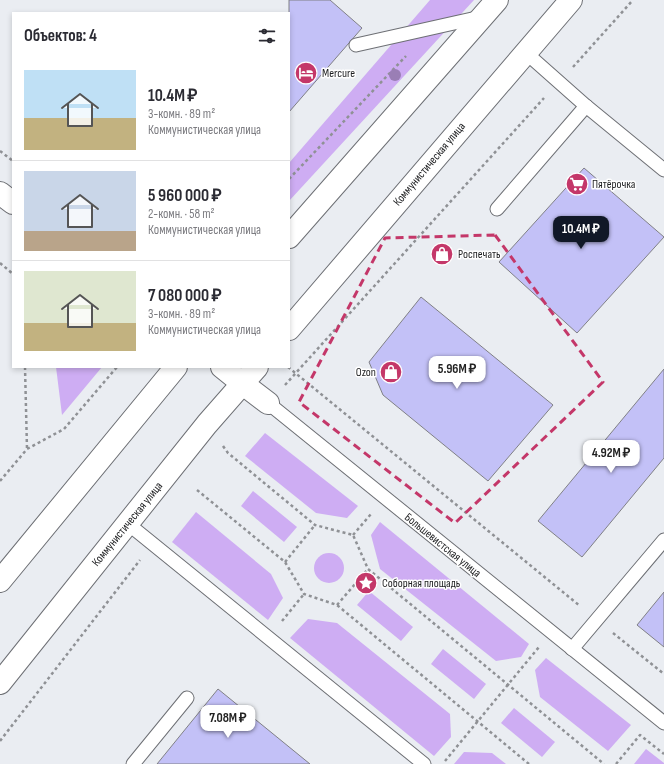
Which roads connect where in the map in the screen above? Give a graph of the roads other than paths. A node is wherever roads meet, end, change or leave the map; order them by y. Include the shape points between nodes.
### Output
1 (496, 0) edge
2 (571, 0) edge
3 (481, 17) junction
4 (356, 45) dead end
5 (525, 52) junction
6 (586, 106) junction
7 (664, 170) edge
8 (0, 193) edge
9 (12, 202) edge
10 (497, 209) dead end
11 (290, 236) edge
12 (290, 328) edge
13 (175, 368) edge
14 (223, 368) edge
15 (256, 368) edge
16 (242, 384) junction
17 (268, 403) joint
18 (127, 523) junction
19 (664, 540) edge
20 (0, 580) edge
21 (572, 649) junction
22 (0, 683) edge
23 (187, 698) dead end
24 (664, 723) edge
25 (133, 764) edge
26 (424, 764) edge

1 - 3 main road
2 - 5 main road, Коммунистическая улица
3 - 4 lane
3 - 11 main road
5 - 6 lane
5 - 12 main road, Коммунистическая улица
6 - 7 lane
6 - 10 lane
8 - 9 main road
13 - 20 main road
14 - 16 main road, Большевистская улица
15 - 16 main road, Коммунистическая улица
16 - 17 main road, Большевистская улица
16 - 18 main road, Коммунистическая улица
17 - 21 lane, Большевистская улица
18 - 22 main road, Коммунистическая улица
18 - 26 lane
19 - 21 lane
21 - 24 lane, Большевистская улица
23 - 25 lane

